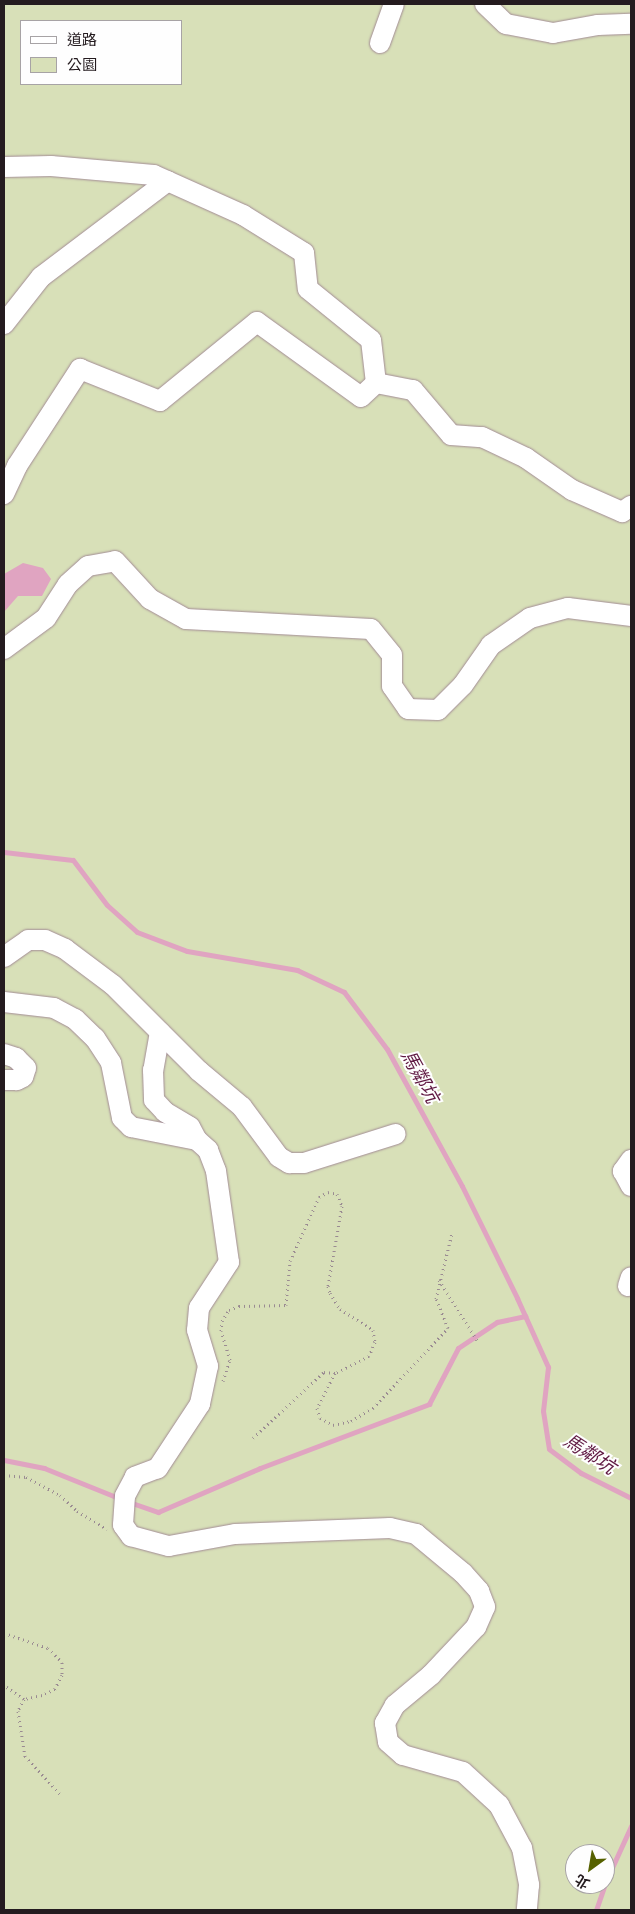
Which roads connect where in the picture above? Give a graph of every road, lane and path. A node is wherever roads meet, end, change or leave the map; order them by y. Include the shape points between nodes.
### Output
1 (394, 4) edge
2 (485, 4) edge
3 (631, 24) edge
4 (380, 43) dead end
5 (4, 168) edge
6 (168, 181) junction
7 (4, 324) edge
8 (376, 383) junction
9 (4, 494) edge
10 (631, 506) edge
11 (631, 616) edge
12 (4, 649) edge
13 (4, 957) edge
14 (4, 1002) edge
15 (160, 1032) junction
16 (4, 1054) edge
17 (4, 1080) edge
18 (396, 1134) dead end
19 (197, 1140) junction
20 (631, 1160) edge
21 (631, 1186) edge
22 (452, 1233) dead end
23 (439, 1279) junction
24 (477, 1340) dead end
25 (335, 1373) junction
26 (220, 1385) dead end
27 (253, 1438) dead end
28 (4, 1475) edge
29 (131, 1536) junction
30 (4, 1633) edge
31 (4, 1685) edge
32 (24, 1699) junction
33 (61, 1795) dead end
34 (527, 1910) edge

1 - 4 street
2 - 3 street via 506,24 553,34 598,25
5 - 6 street via 51,166 154,175
6 - 7 street via 40,277
6 - 8 street via 243,215 304,253 308,289 371,340
8 - 9 street via 360,397 257,322 160,401 80,369 17,466
8 - 10 street via 413,390 451,435 482,437 526,458 572,490 622,512
11 - 12 street via 568,608 530,618 491,645 463,685 438,710 408,709 392,686 392,655 371,629 186,620 150,599 115,561 88,566 68,584 46,618
13 - 15 street via 28,940 45,940 65,949 113,985
14 - 19 street via 54,1008 75,1019 96,1038 111,1063 122,1118 132,1127
15 - 18 street via 242,1108 279,1157 289,1163 304,1162
15 - 19 street via 153,1070 154,1100 165,1112 190,1127
16 - 17 street via 16,1058 26,1068 17,1080
19 - 29 street via 208,1150 216,1171 229,1262 199,1308 197,1330 208,1366 200,1404 158,1468 136,1477 123,1505 123,1525
20 - 21 street via 623,1171
22 - 23 path
23 - 24 path
23 - 25 path via 436,1298 448,1328 373,1408 351,1421 333,1425 320,1418 317,1408
25 - 26 path via 369,1356 375,1342 373,1330 340,1309 330,1293 328,1286 342,1206 337,1194 328,1192 320,1197 290,1261 286,1305 240,1306 229,1310 222,1321 221,1331 230,1360 226,1378
25 - 27 path via 324,1372
28 - 29 path via 26,1477 60,1495 98,1526
29 - 34 street via 169,1546 235,1534 390,1528 416,1534 463,1573 479,1591 485,1607 476,1626 395,1705 385,1723 388,1742 403,1755 463,1772 499,1805 522,1848 529,1885
30 - 32 path via 48,1648 62,1662 62,1675 55,1689
31 - 32 path
32 - 33 path via 18,1711 25,1756

